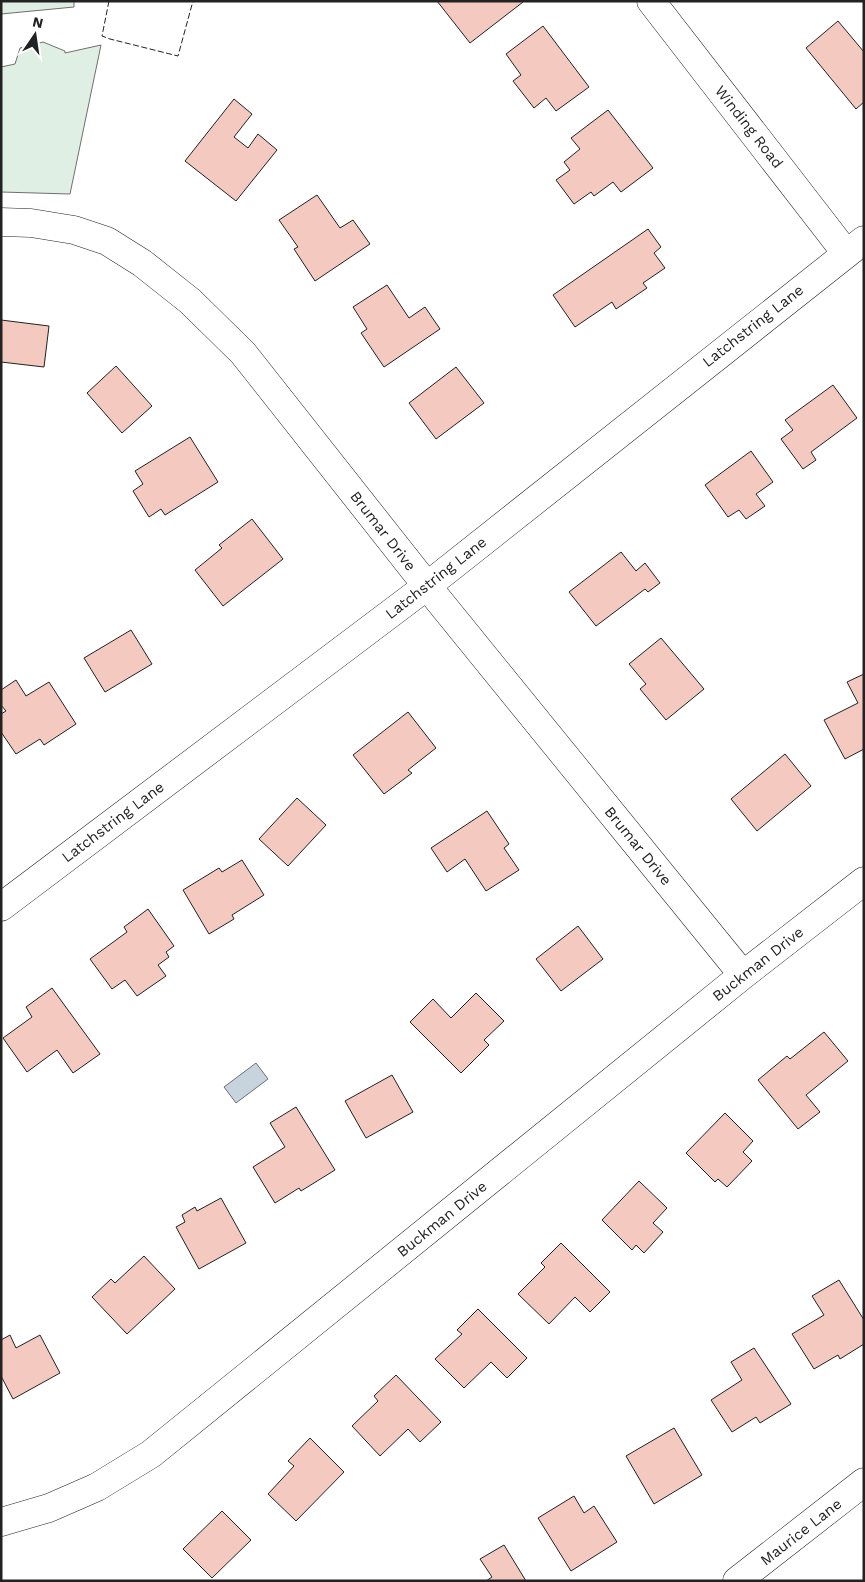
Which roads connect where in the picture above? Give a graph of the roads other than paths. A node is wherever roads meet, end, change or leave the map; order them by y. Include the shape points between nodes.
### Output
1 (651, 1) edge
2 (1, 222) edge
3 (855, 246) edge
4 (427, 586) junction
5 (864, 881) edge
6 (1, 906) edge
7 (744, 975) junction
8 (864, 1482) edge
9 (1, 1522) edge
10 (738, 1581) edge

1 - 3 street, Winding Road
2 - 4 street, Brumar Drive via 74,230 107,241 142,263 190,301 243,352
3 - 4 street, Latchstring Lane
4 - 6 street, Latchstring Lane
4 - 7 street, Brumar Drive
5 - 7 street, Buckman Drive
7 - 9 street, Buckman Drive via 151,1454 97,1487 49,1508
8 - 10 street, Maurice Lane

